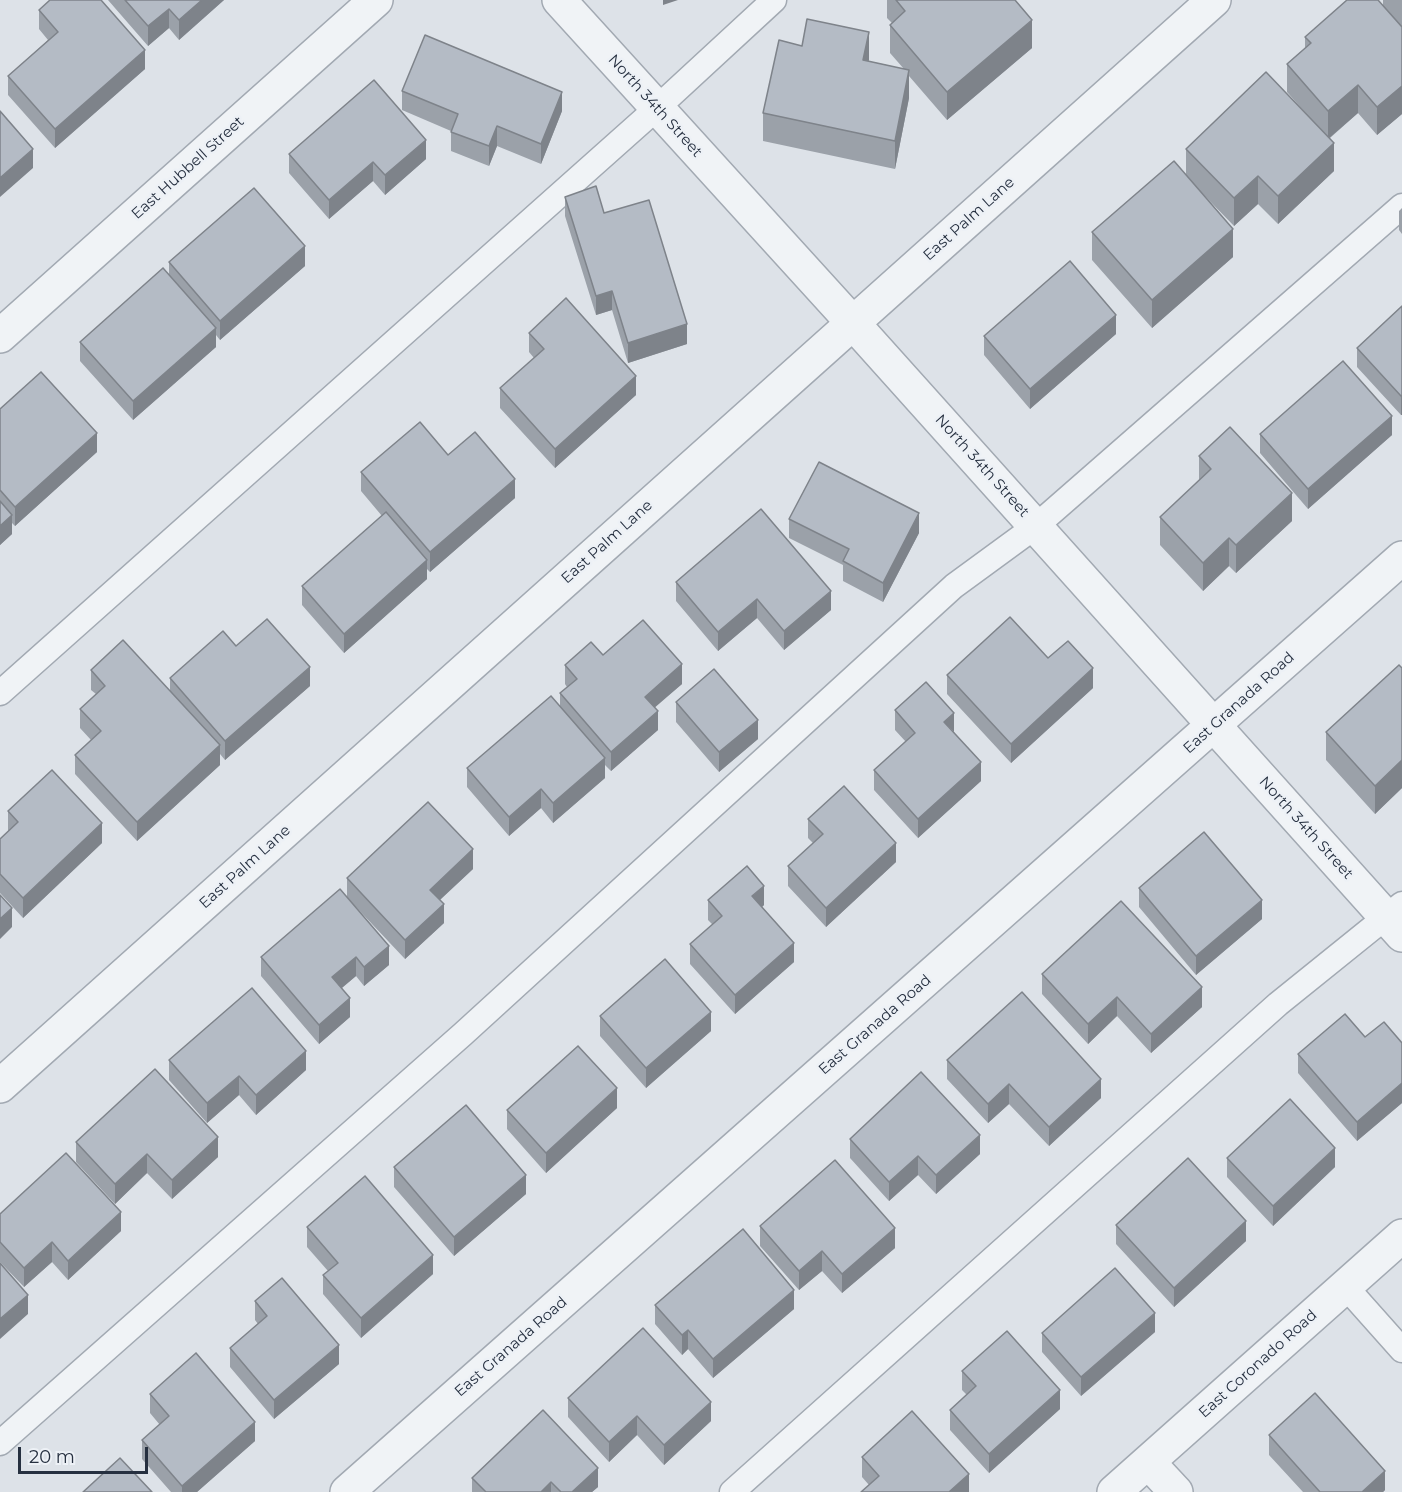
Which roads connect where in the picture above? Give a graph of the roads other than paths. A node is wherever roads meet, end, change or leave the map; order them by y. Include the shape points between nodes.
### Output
1 (376, 0) edge
2 (559, 0) edge
3 (774, 0) edge
4 (1214, 0) edge
5 (657, 108) junction
6 (1402, 206) edge
7 (852, 322) junction
8 (0, 336) edge
9 (1035, 526) junction
10 (1402, 558) edge
11 (0, 693) edge
12 (1214, 725) junction
13 (1397, 919) edge
14 (0, 1086) edge
15 (1402, 1236) edge
16 (1345, 1286) junction
17 (1402, 1350) edge
18 (0, 1443) edge
19 (1148, 1462) junction
20 (347, 1492) edge
21 (732, 1492) edge
22 (1114, 1492) edge
23 (1176, 1492) edge

1 - 8 street, East Hubbell Street
2 - 5 street, North 34th Street
3 - 5 lane
4 - 7 street, East Palm Lane
5 - 7 street, North 34th Street
5 - 11 lane
6 - 9 lane
7 - 9 street, North 34th Street
7 - 14 street, East Palm Lane
9 - 12 street, North 34th Street
9 - 18 lane via 954,586 463,1034
10 - 12 street, East Granada Road
12 - 13 street, North 34th Street
12 - 20 street, East Granada Road
13 - 21 lane via 1278,1004
15 - 16 street, East Coronado Road
16 - 17 lane
16 - 19 street, East Coronado Road
19 - 22 street, East Coronado Road
19 - 23 street

